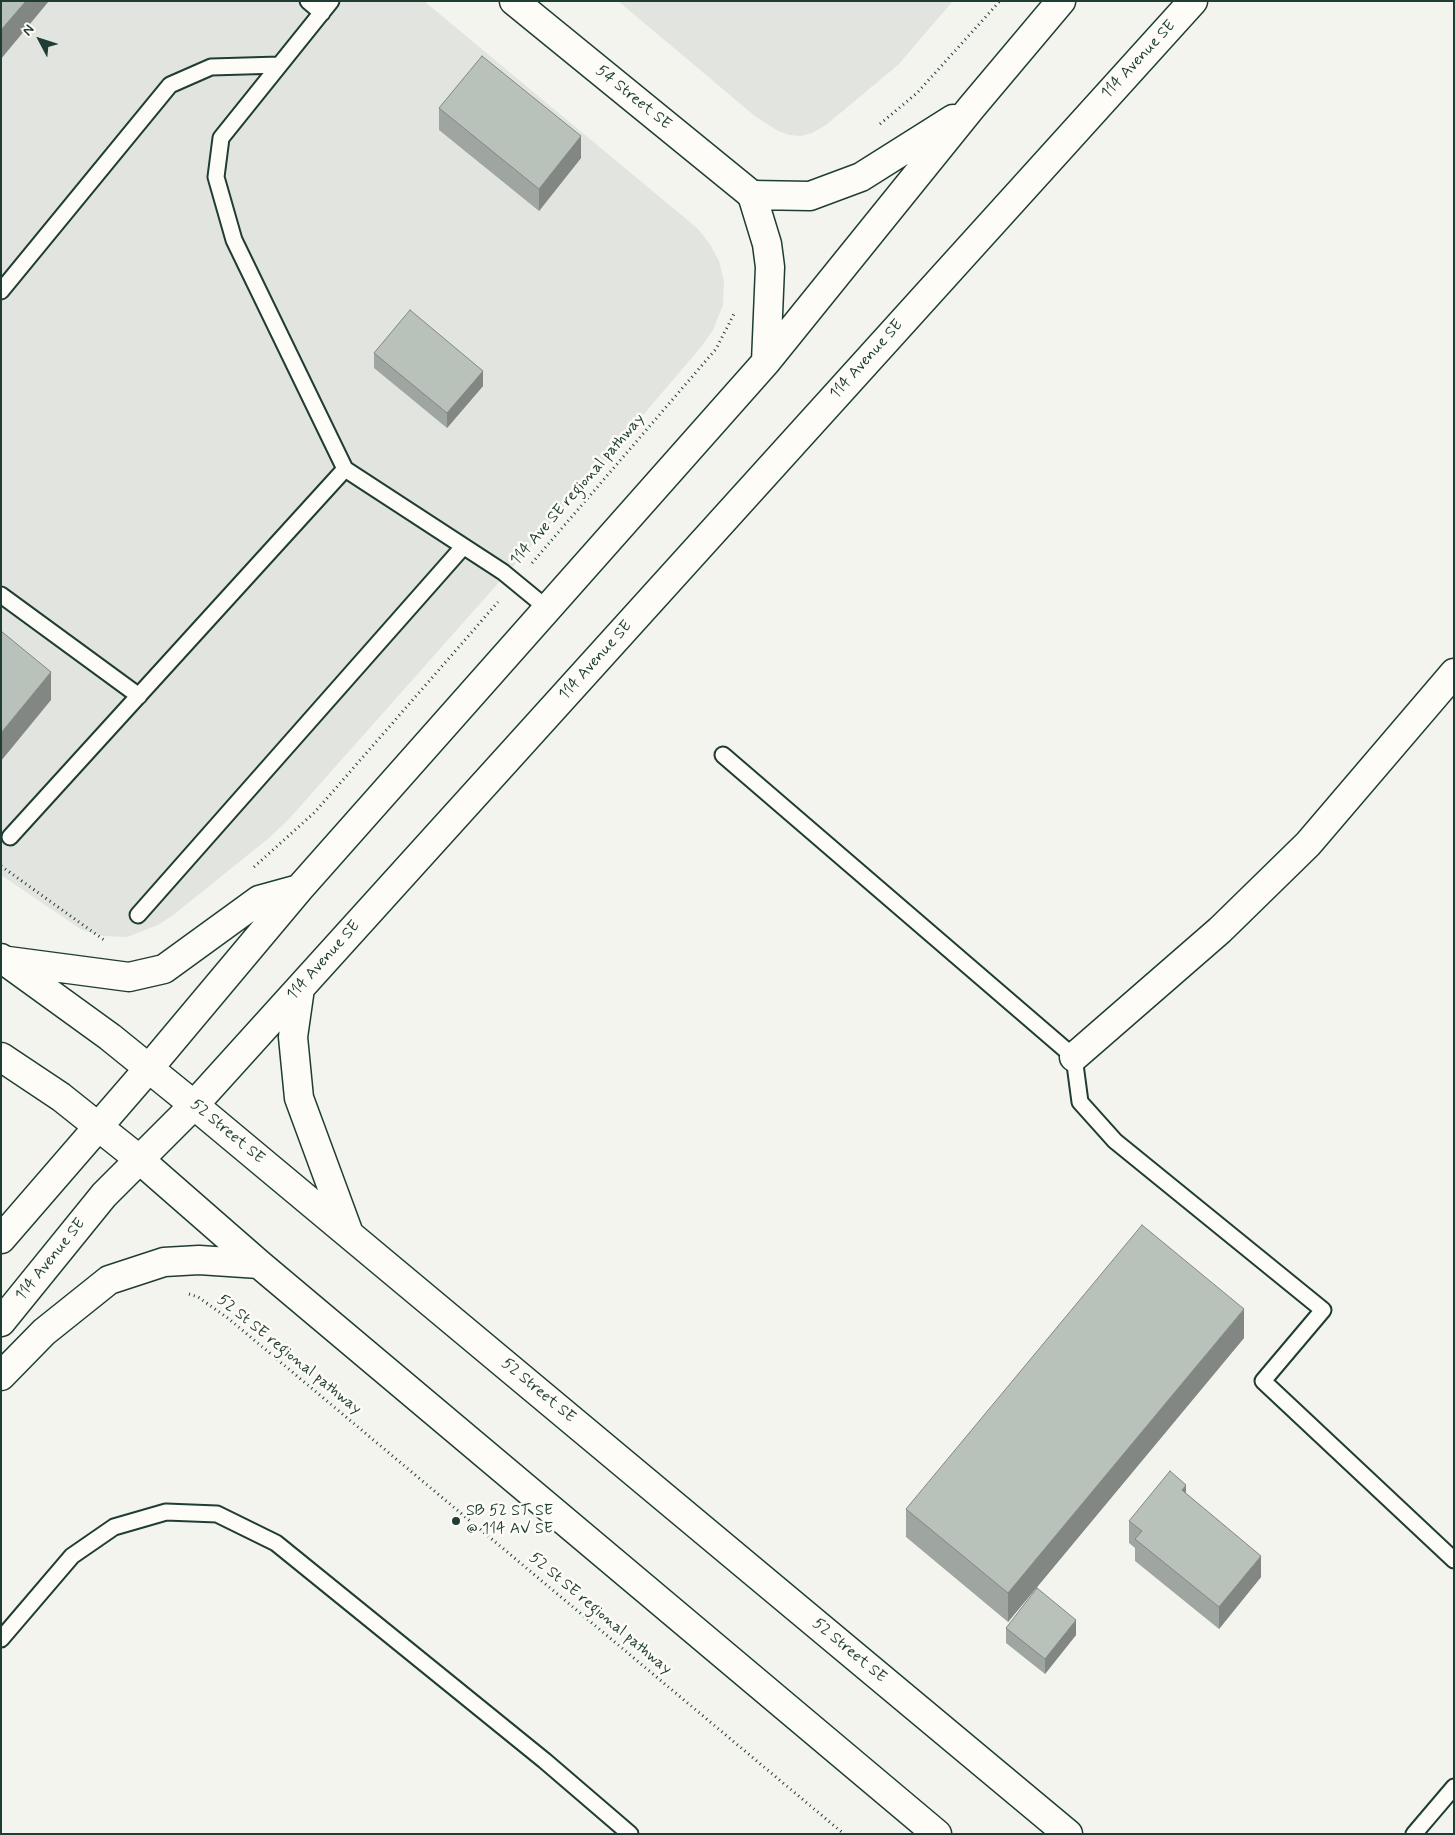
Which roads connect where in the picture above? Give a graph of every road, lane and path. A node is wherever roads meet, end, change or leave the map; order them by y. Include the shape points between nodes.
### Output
1 (308, 1) edge
2 (514, 1) edge
3 (1000, 1) edge
4 (1061, 1) edge
5 (1172, 1) edge
6 (1193, 1) edge
7 (327, 7) edge
8 (279, 65) junction
9 (971, 108) junction
10 (879, 125) dead end
11 (1067, 138) junction
12 (752, 195) junction
13 (1, 291) edge
14 (741, 305) dead end
15 (766, 362) junction
16 (345, 469) junction
17 (463, 547) junction
18 (516, 581) junction
19 (1, 595) edge
20 (548, 609) junction
21 (1454, 672) edge
22 (139, 696) junction
23 (723, 755) dead end
24 (10, 837) dead end
25 (1, 866) edge
26 (251, 870) dead end
27 (299, 888) junction
28 (138, 915) dead end
29 (108, 944) dead end
30 (4, 959) edge
31 (300, 988) junction
32 (1, 1057) edge
33 (1074, 1057) junction
34 (149, 1068) junction
35 (194, 1105) junction
36 (99, 1126) junction
37 (140, 1160) junction
38 (348, 1233) junction
39 (1, 1239) edge
40 (259, 1264) junction
41 (185, 1292) dead end
42 (1, 1322) edge
43 (1, 1376) edge
44 (1454, 1560) edge
45 (1, 1639) edge
46 (1454, 1786) edge
47 (630, 1834) edge
48 (844, 1834) edge
49 (937, 1834) edge
50 (1068, 1834) edge
51 (1414, 1834) edge

1 - 7 lane
2 - 12 main road, 54 Street SE
3 - 10 path via 917,93
4 - 9 main road
5 - 11 main road
6 - 11 main road, 114 Avenue SE
7 - 8 lane
8 - 13 lane via 211,67 170,85
8 - 16 lane via 221,138 216,176 234,240
9 - 12 main road via 861,177 810,196
9 - 15 main road
11 - 31 main road, 114 Avenue SE
12 - 15 main road via 767,244 770,267
14 - 18 path, 114 Ave SE regional pathway via 716,349
15 - 20 main road
16 - 17 lane
16 - 22 lane
17 - 18 lane
17 - 28 lane
18 - 20 lane
18 - 26 path, 114 Ave SE regional pathway via 315,812
19 - 22 lane
20 - 27 main road
21 - 33 main road via 1308,844 1220,930
22 - 24 lane
23 - 33 lane
25 - 29 path
27 - 30 main road via 258,900 164,969 130,977
27 - 34 main road
30 - 34 main road, 52 Street SE
31 - 35 main road, 114 Avenue SE
31 - 38 main road via 293,1037 299,1098
32 - 36 main road
33 - 44 lane via 1080,1102 1115,1142 1322,1310 1263,1381
34 - 35 main road, 52 Street SE
34 - 36 main road
35 - 37 main road, 114 Avenue SE
35 - 38 main road, 52 Street SE
36 - 37 main road
36 - 39 main road
37 - 40 main road
37 - 42 main road, 114 Avenue SE via 104,1195
38 - 50 main road, 52 Street SE
40 - 43 main road via 199,1260 164,1262 109,1280 44,1332
40 - 49 main road
41 - 48 path, 52 St SE regional pathway via 198,1297 229,1319
45 - 47 lane via 72,1556 114,1527 166,1512 217,1514 276,1543
46 - 51 lane

